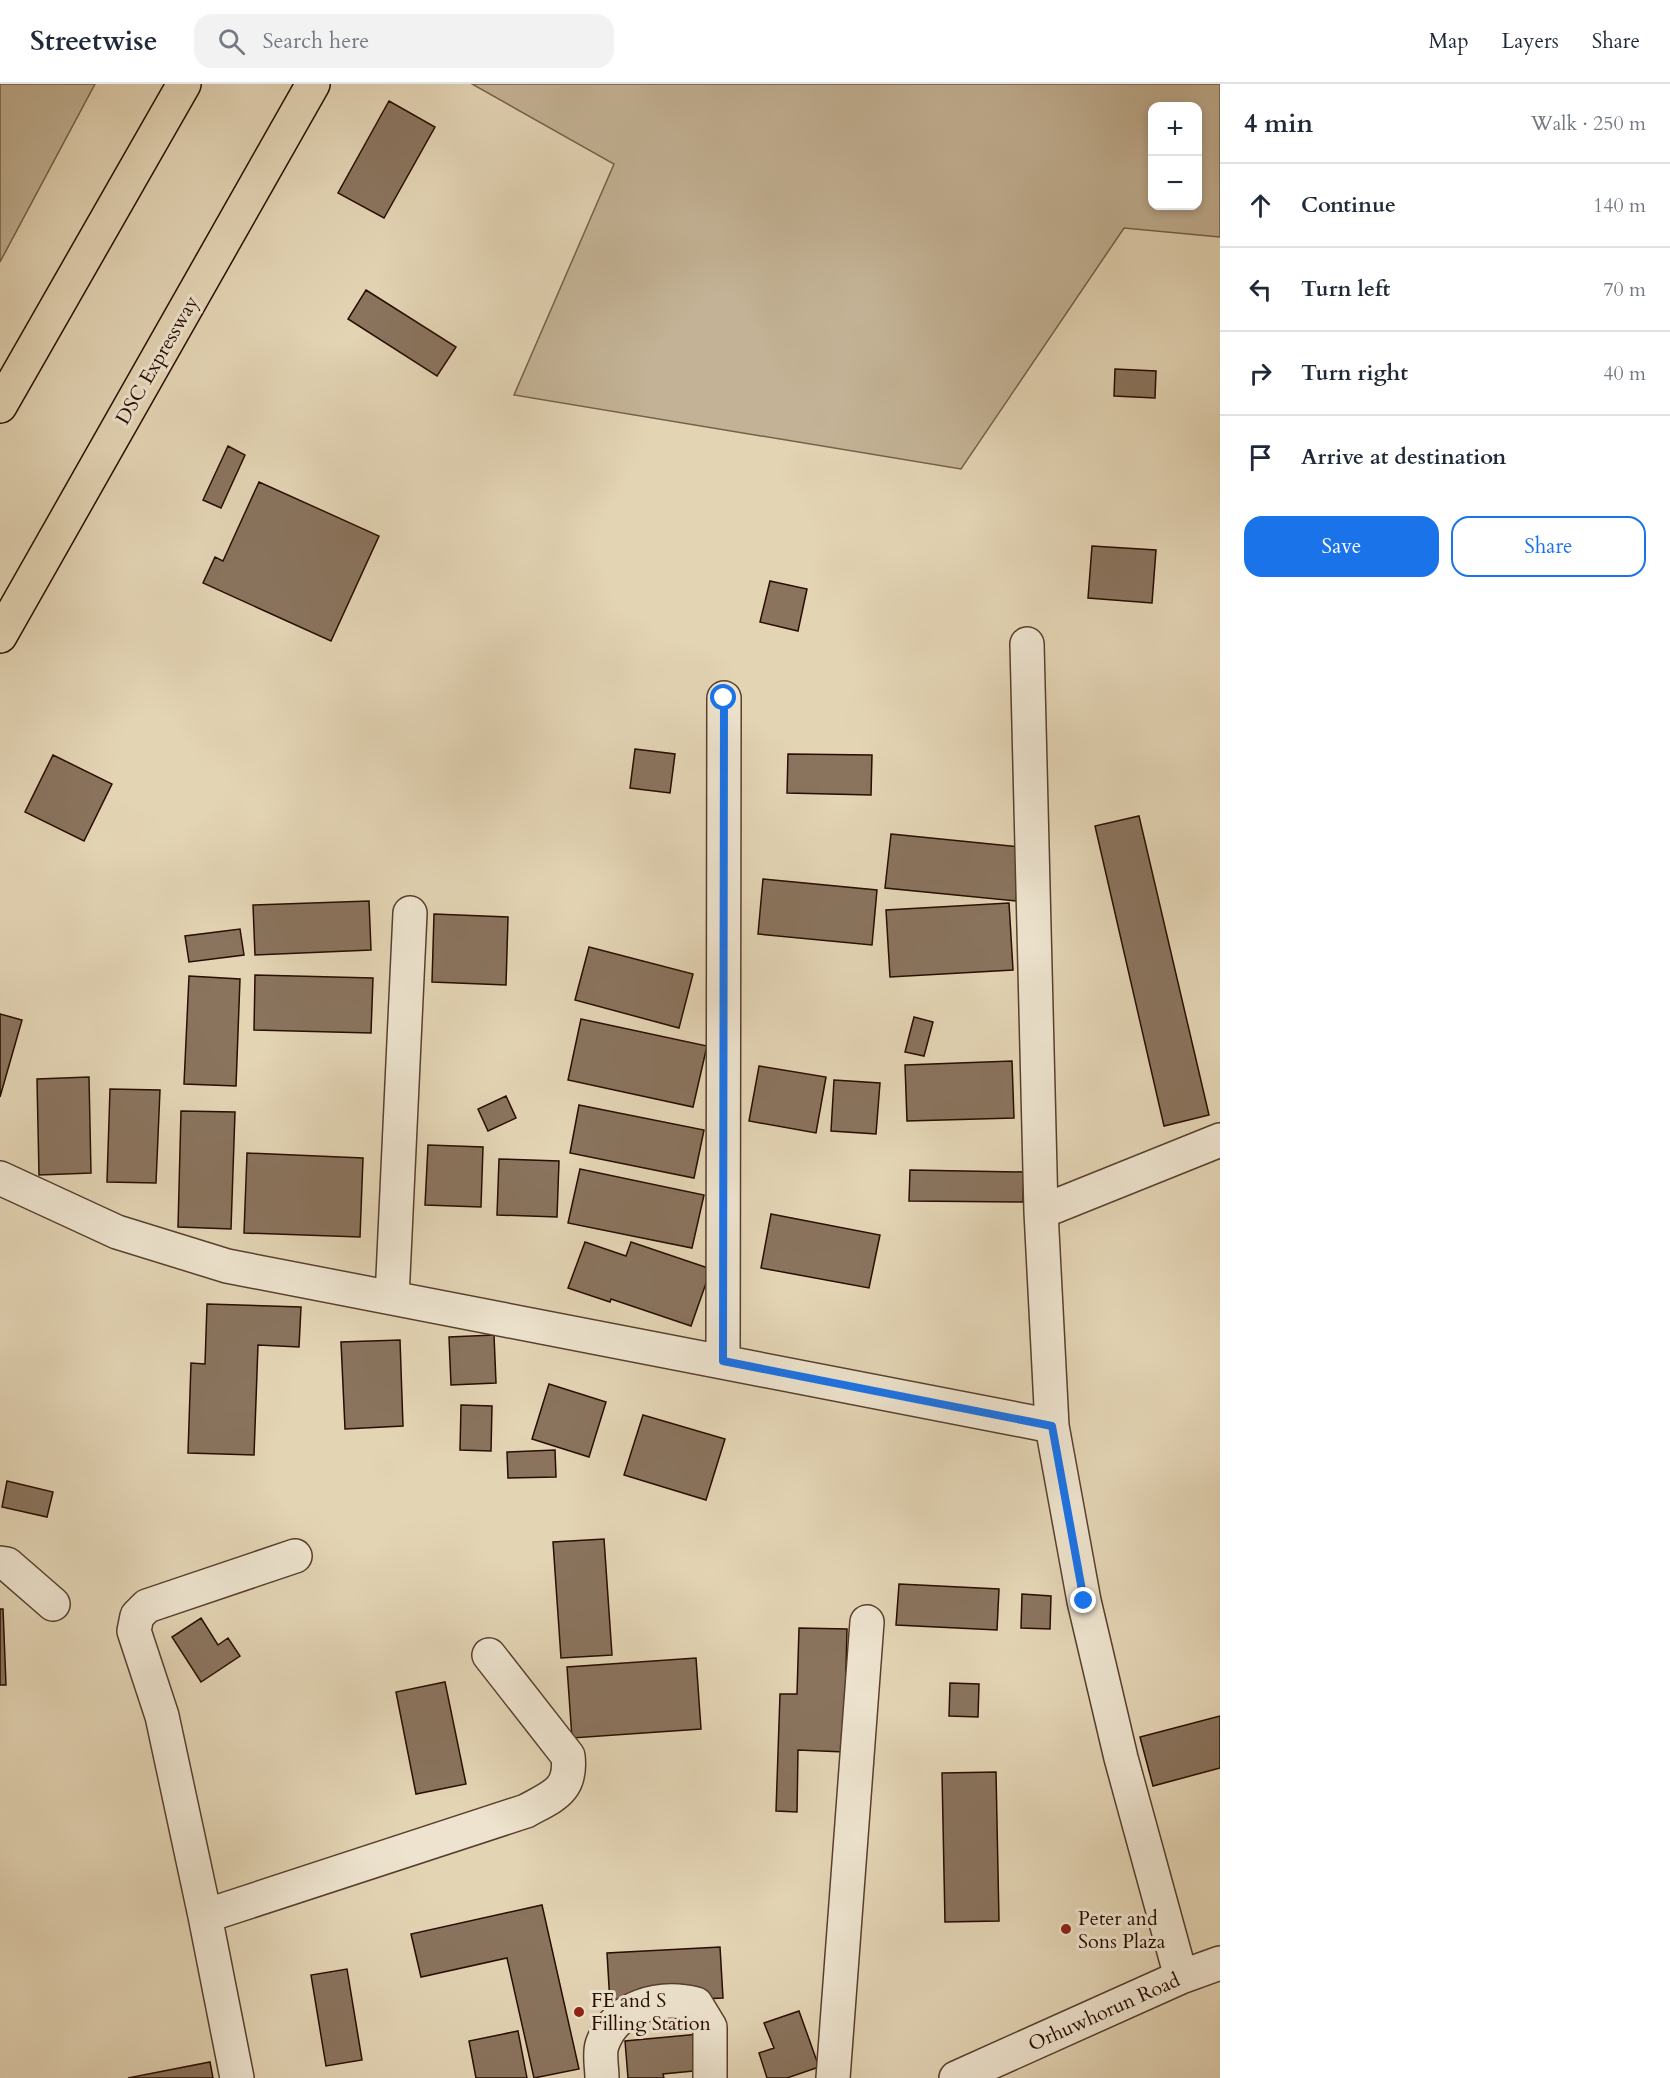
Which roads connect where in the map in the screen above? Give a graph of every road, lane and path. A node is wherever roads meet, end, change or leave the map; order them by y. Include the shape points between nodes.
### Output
1 (184, 84) edge
2 (313, 84) edge
3 (0, 406) edge
4 (0, 636) edge
5 (1027, 644) dead end
6 (724, 698) dead end
7 (410, 913) dead end
8 (1220, 1140) edge
9 (0, 1178) edge
10 (1041, 1212) junction
11 (392, 1298) junction
12 (723, 1361) junction
13 (1052, 1426) junction
14 (295, 1556) dead end
15 (0, 1563) edge
16 (53, 1605) dead end
17 (867, 1622) dead end
18 (489, 1655) dead end
19 (205, 1916) junction
20 (1220, 1963) edge
21 (1181, 1977) junction
22 (237, 2078) edge
23 (602, 2078) edge
24 (710, 2078) edge
25 (833, 2078) edge
26 (956, 2078) edge

1 - 3 main road
2 - 4 main road, DSC Expressway
5 - 10 street
6 - 12 street
7 - 11 street
8 - 10 street
9 - 11 street via 117,1232 227,1266
10 - 13 street
11 - 12 street
12 - 13 street
13 - 21 street via 1089,1623
14 - 19 street via 147,1606 137,1616 134,1631 162,1716
15 - 16 street via 7,1564
17 - 25 street
18 - 19 street via 568,1756 570,1772 559,1793 526,1811
19 - 22 street
20 - 21 street, Orhuwhorun Road
21 - 26 street, Orhuwhorun Road
23 - 24 street via 602,2047 614,2022 639,2006 679,2000 696,2004 710,2027

